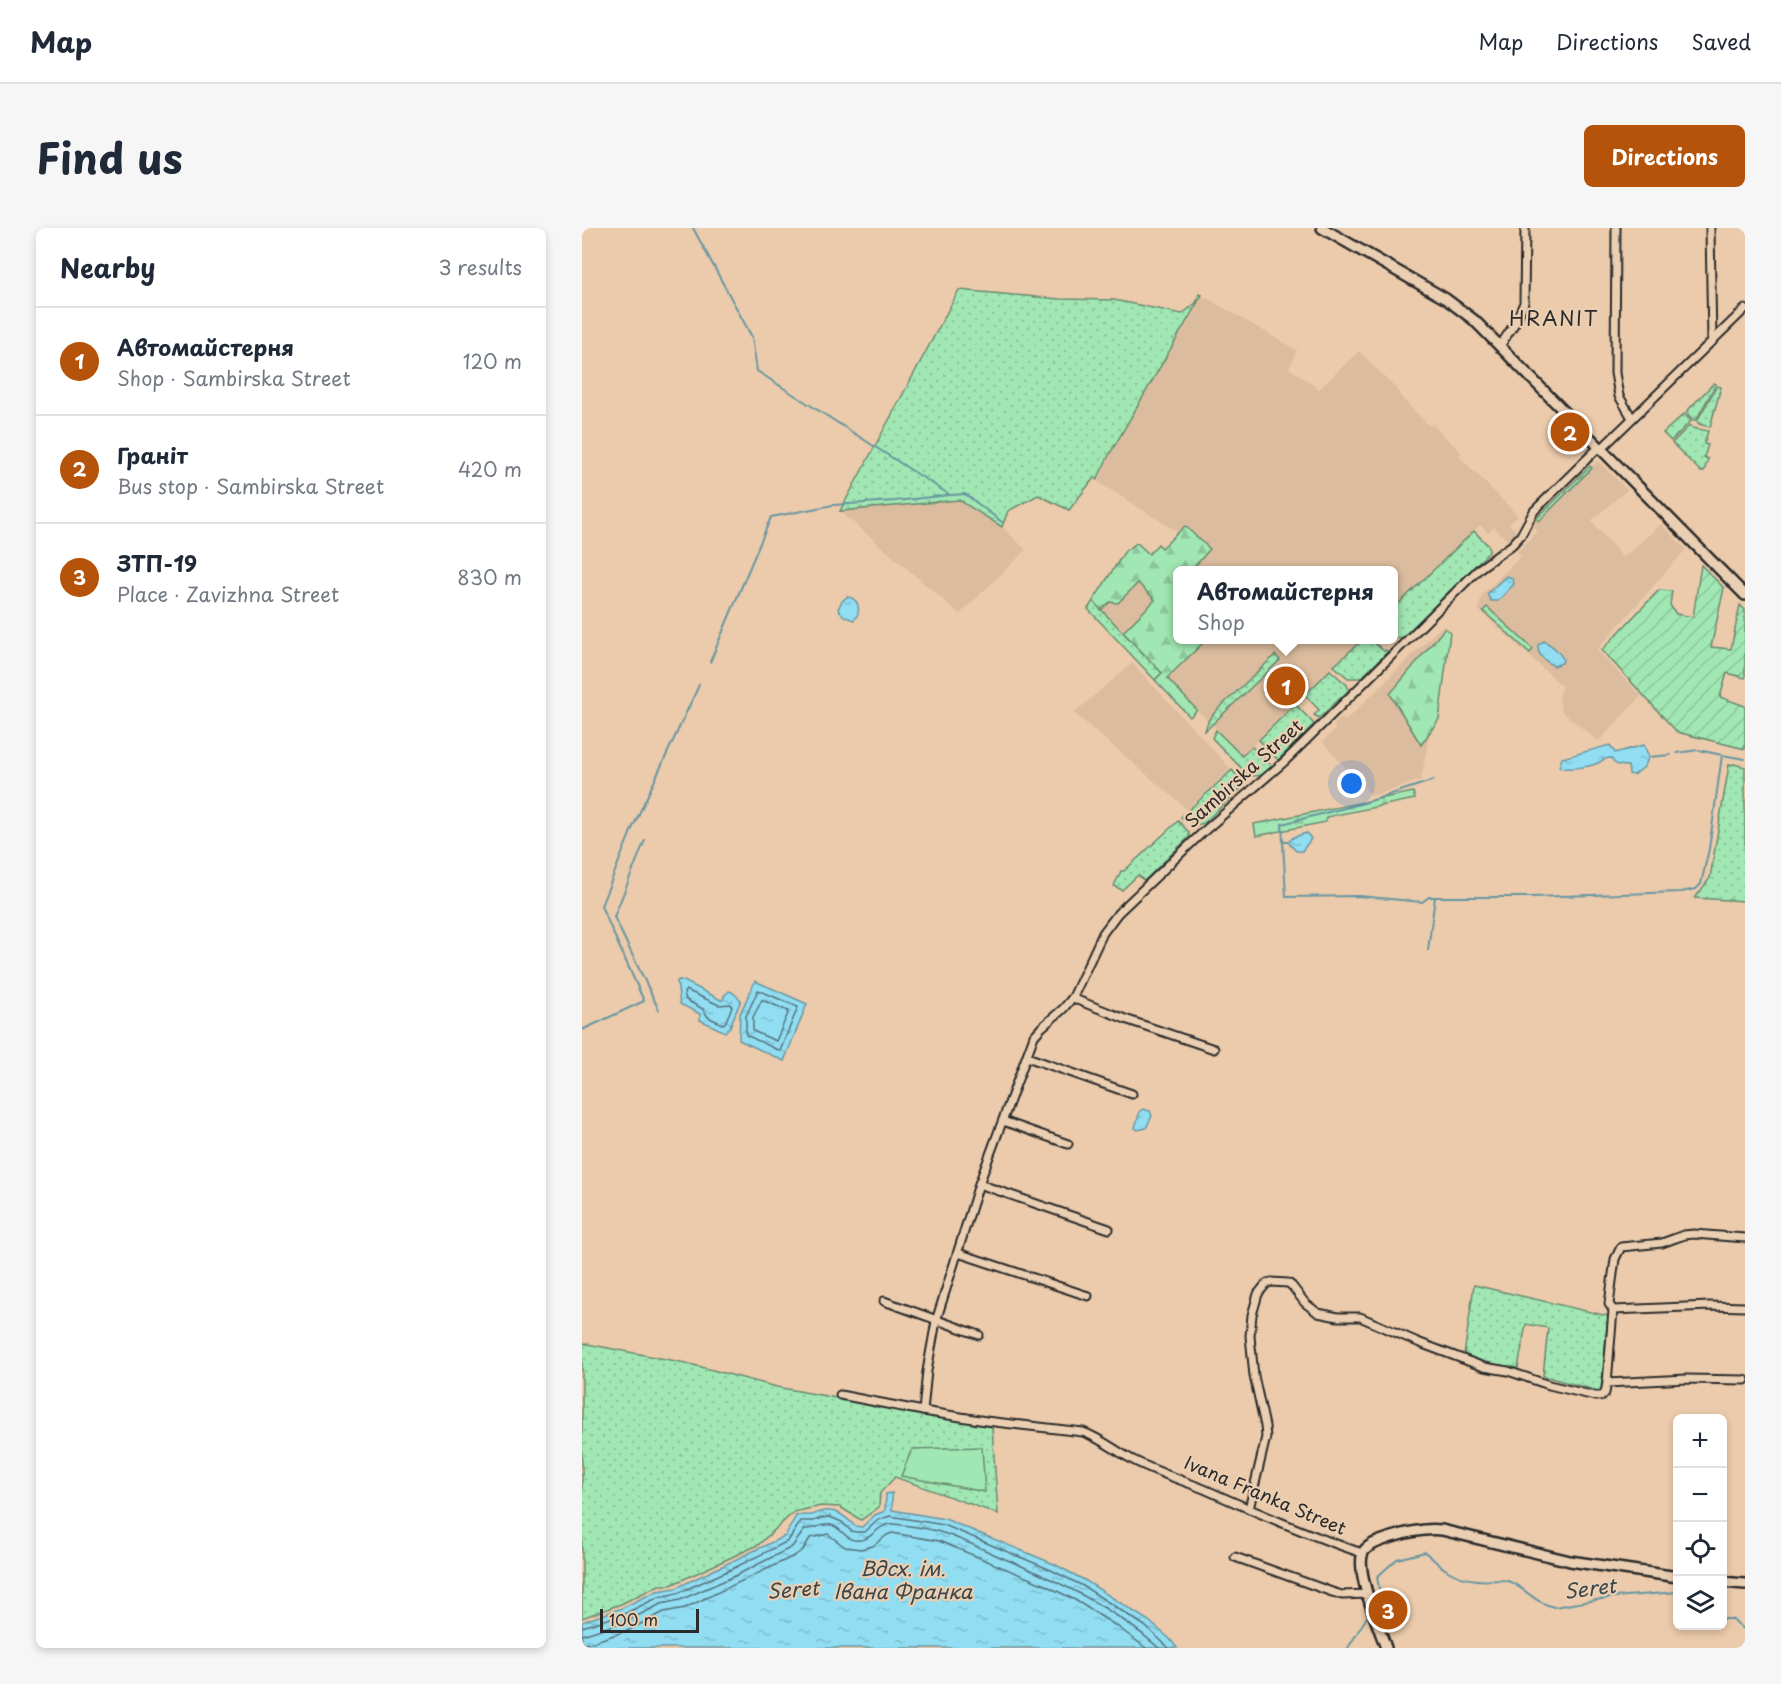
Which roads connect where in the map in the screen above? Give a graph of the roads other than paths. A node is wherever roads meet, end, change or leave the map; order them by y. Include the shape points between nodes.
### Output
1 (1322, 228) edge
2 (1525, 228) edge
3 (1616, 228) edge
4 (1710, 228) edge
5 (1745, 309) edge
6 (1712, 342) junction
7 (1500, 346) junction
8 (1632, 418) junction
9 (1600, 448) junction
10 (1745, 595) edge
11 (1072, 998) junction
12 (1214, 1049) dead end
13 (1027, 1057) junction
14 (1132, 1094) dead end
15 (1003, 1121) junction
16 (1068, 1144) dead end
17 (979, 1184) junction
18 (1109, 1229) dead end
19 (1745, 1238) edge
20 (958, 1253) junction
21 (1088, 1296) dead end
22 (884, 1301) dead end
23 (1745, 1307) edge
24 (1612, 1310) junction
25 (936, 1321) junction
26 (979, 1335) dead end
27 (1745, 1380) edge
28 (1607, 1383) junction
29 (840, 1395) dead end
30 (923, 1411) junction
31 (1249, 1509) junction
32 (1362, 1553) junction
33 (1235, 1557) dead end
34 (1673, 1576) edge
35 (1727, 1582) edge
36 (1745, 1584) edge
37 (1368, 1594) junction
38 (1386, 1648) edge

1 - 7 main road via 1460,308
2 - 7 street via 1524,303
3 - 8 street via 1616,373 1619,396
4 - 6 street
5 - 6 street, Sambirska Street
6 - 8 street, Sambirska Street
7 - 9 main road
8 - 9 street, Sambirska Street
9 - 10 main road
9 - 11 street, Sambirska Street via 1534,511 1512,545 1480,568 1286,761 1118,913 1103,933
11 - 12 street
11 - 13 street, Sambirska Street via 1034,1036
13 - 14 street
13 - 15 street, Sambirska Street
15 - 16 street
15 - 17 street, Sambirska Street
17 - 18 street
17 - 20 street, Sambirska Street
19 - 24 street via 1694,1234 1662,1243 1621,1247 1615,1259 1609,1304
20 - 21 street
20 - 25 street, Sambirska Street
22 - 25 street
23 - 24 street
24 - 28 street
25 - 26 street
25 - 30 street, Sambirska Street
27 - 28 street
28 - 31 street via 1605,1393 1595,1396 1484,1367 1360,1317 1318,1313 1288,1283 1271,1282 1258,1294 1252,1315 1251,1352 1266,1437
29 - 30 street, Ivana Franka Street
30 - 31 street, Ivana Franka Street via 1083,1432 1136,1461
31 - 32 street, Ivana Franka Street
32 - 34 main road, Ivana Franka Street via 1381,1541 1437,1529 1570,1561
32 - 37 main road via 1360,1565
33 - 37 street via 1332,1593
35 - 36 main road
37 - 38 main road

